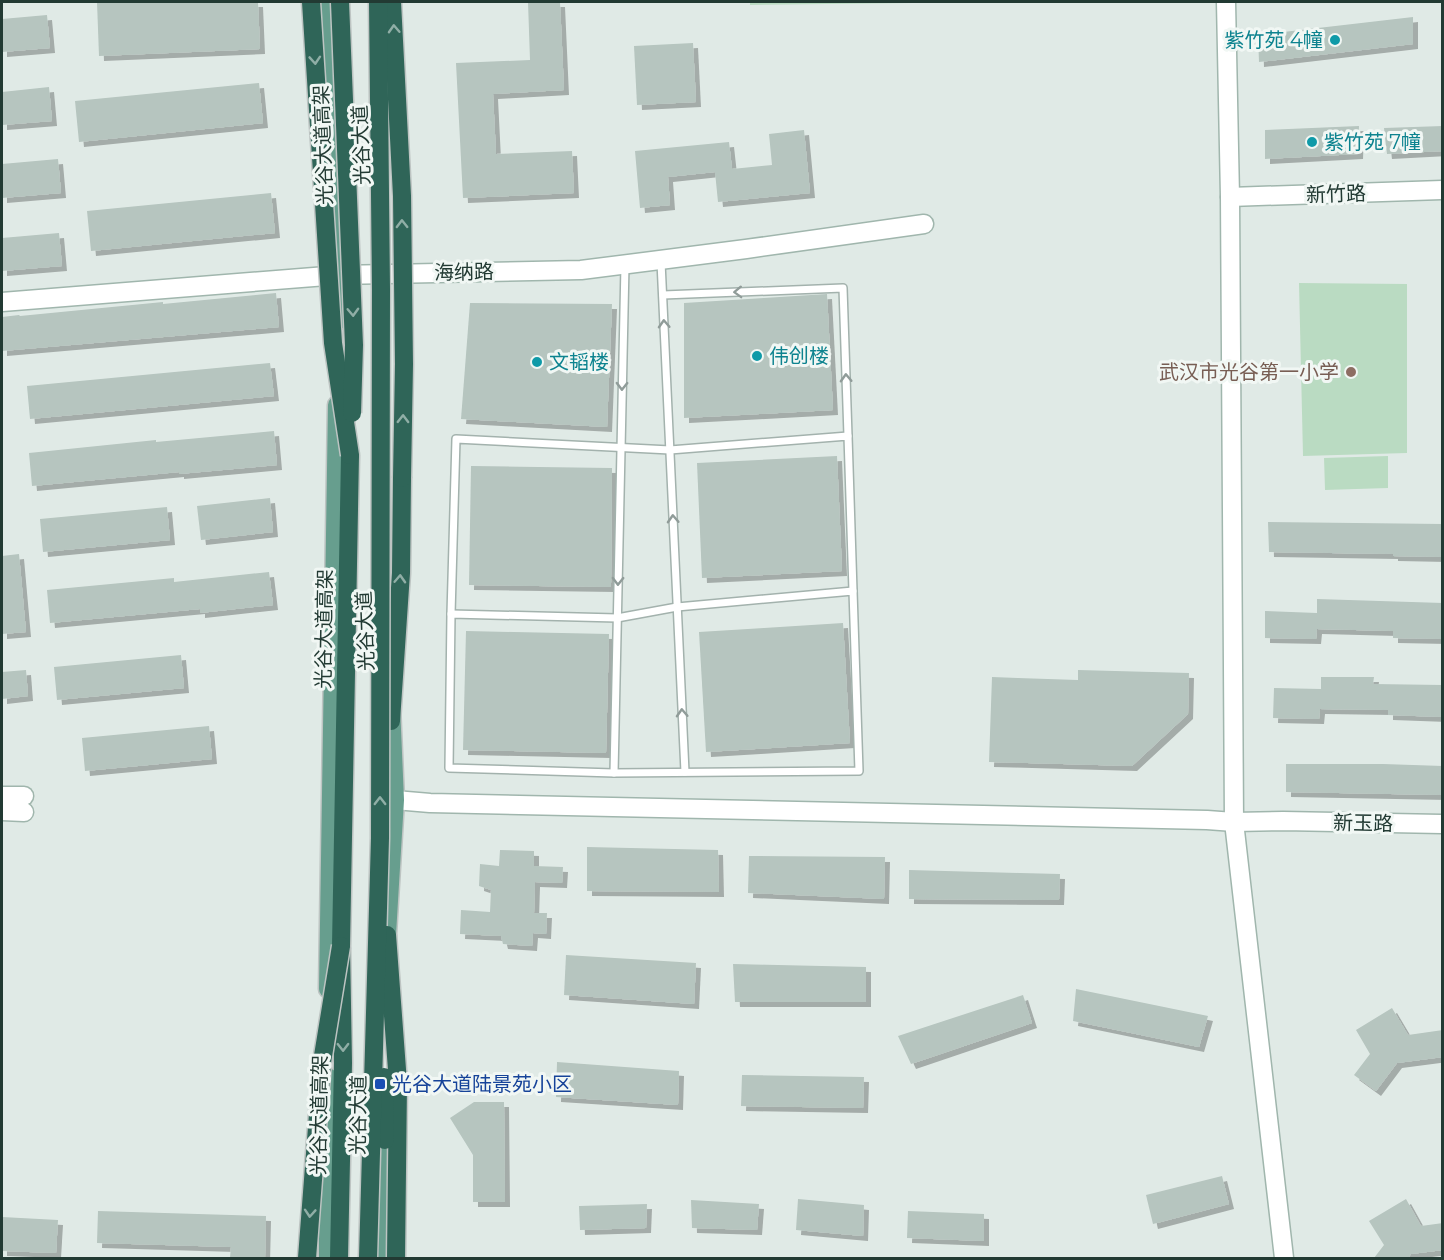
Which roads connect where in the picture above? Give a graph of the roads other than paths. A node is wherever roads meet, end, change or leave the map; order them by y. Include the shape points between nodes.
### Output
1 (311, 2) edge
2 (327, 2) edge
3 (340, 2) edge
4 (378, 2) edge
5 (392, 2) edge
6 (1226, 2) edge
7 (1443, 190) edge
8 (1230, 197) junction
9 (924, 224) dead end
10 (661, 260) junction
11 (624, 265) junction
12 (388, 273) junction
13 (339, 274) junction
14 (663, 295) junction
15 (2, 302) edge
16 (848, 436) junction
17 (621, 448) junction
18 (670, 450) junction
19 (350, 455) junction
20 (853, 591) junction
21 (677, 607) junction
22 (451, 614) junction
23 (617, 618) junction
24 (391, 721) junction
25 (685, 772) junction
26 (614, 773) junction
27 (2, 796) edge
28 (395, 800) junction
29 (2, 811) edge
30 (1234, 822) junction
31 (1443, 824) edge
32 (380, 838) junction
33 (341, 946) junction
34 (338, 1253) edge
35 (307, 1258) edge
36 (328, 1258) edge
37 (368, 1258) edge
38 (379, 1258) edge
39 (387, 1258) edge
40 (396, 1258) edge
41 (1284, 1258) edge

1 -> 19 highway, bridge via 333,344
2 - 13 main road, 光谷大道
3 -> 19 highway, 光谷大道高架, bridge via 354,345
4 - 12 main road, 光谷大道
32 -> 4 highway, bridge
24 -> 5 highway, bridge via 401,573 404,364 402,196
6 - 8 street
7 - 8 street, 新竹路
8 - 30 street
9 - 10 street, 海纳路
10 - 11 street, 海纳路
10 - 14 lane
11 - 12 street, 海纳路 via 581,270
11 -> 17 lane
12 - 13 street, 海纳路
12 - 24 main road, 光谷大道 via 386,600
13 - 15 street, 海纳路
13 - 36 main road, 光谷大道 via 328,977
16 -> 14 lane via 843,288
18 -> 14 lane
16 - 18 lane
16 - 20 lane
17 - 18 lane
17 - 22 lane via 456,439
17 -> 23 lane
21 -> 18 lane
19 - 33 highway, 光谷大道高架
20 - 21 lane
20 - 25 lane via 860,771
21 - 23 lane
25 -> 21 lane
22 - 23 lane
22 - 26 lane via 449,768
23 - 26 lane
24 - 28 main road, 光谷大道
25 - 26 lane
27 - 29 street via 24,804
28 - 30 street, 新玉路
28 - 38 main road, 光谷大道 via 382,1020
30 - 31 street, 新玉路
30 - 41 street
32 - 37 highway, bridge
32 - 39 highway, bridge
32 - 40 highway, bridge via 398,1083
33 -> 34 highway, 光谷大道高架, bridge via 343,1063
33 -> 35 highway, bridge via 322,1062

